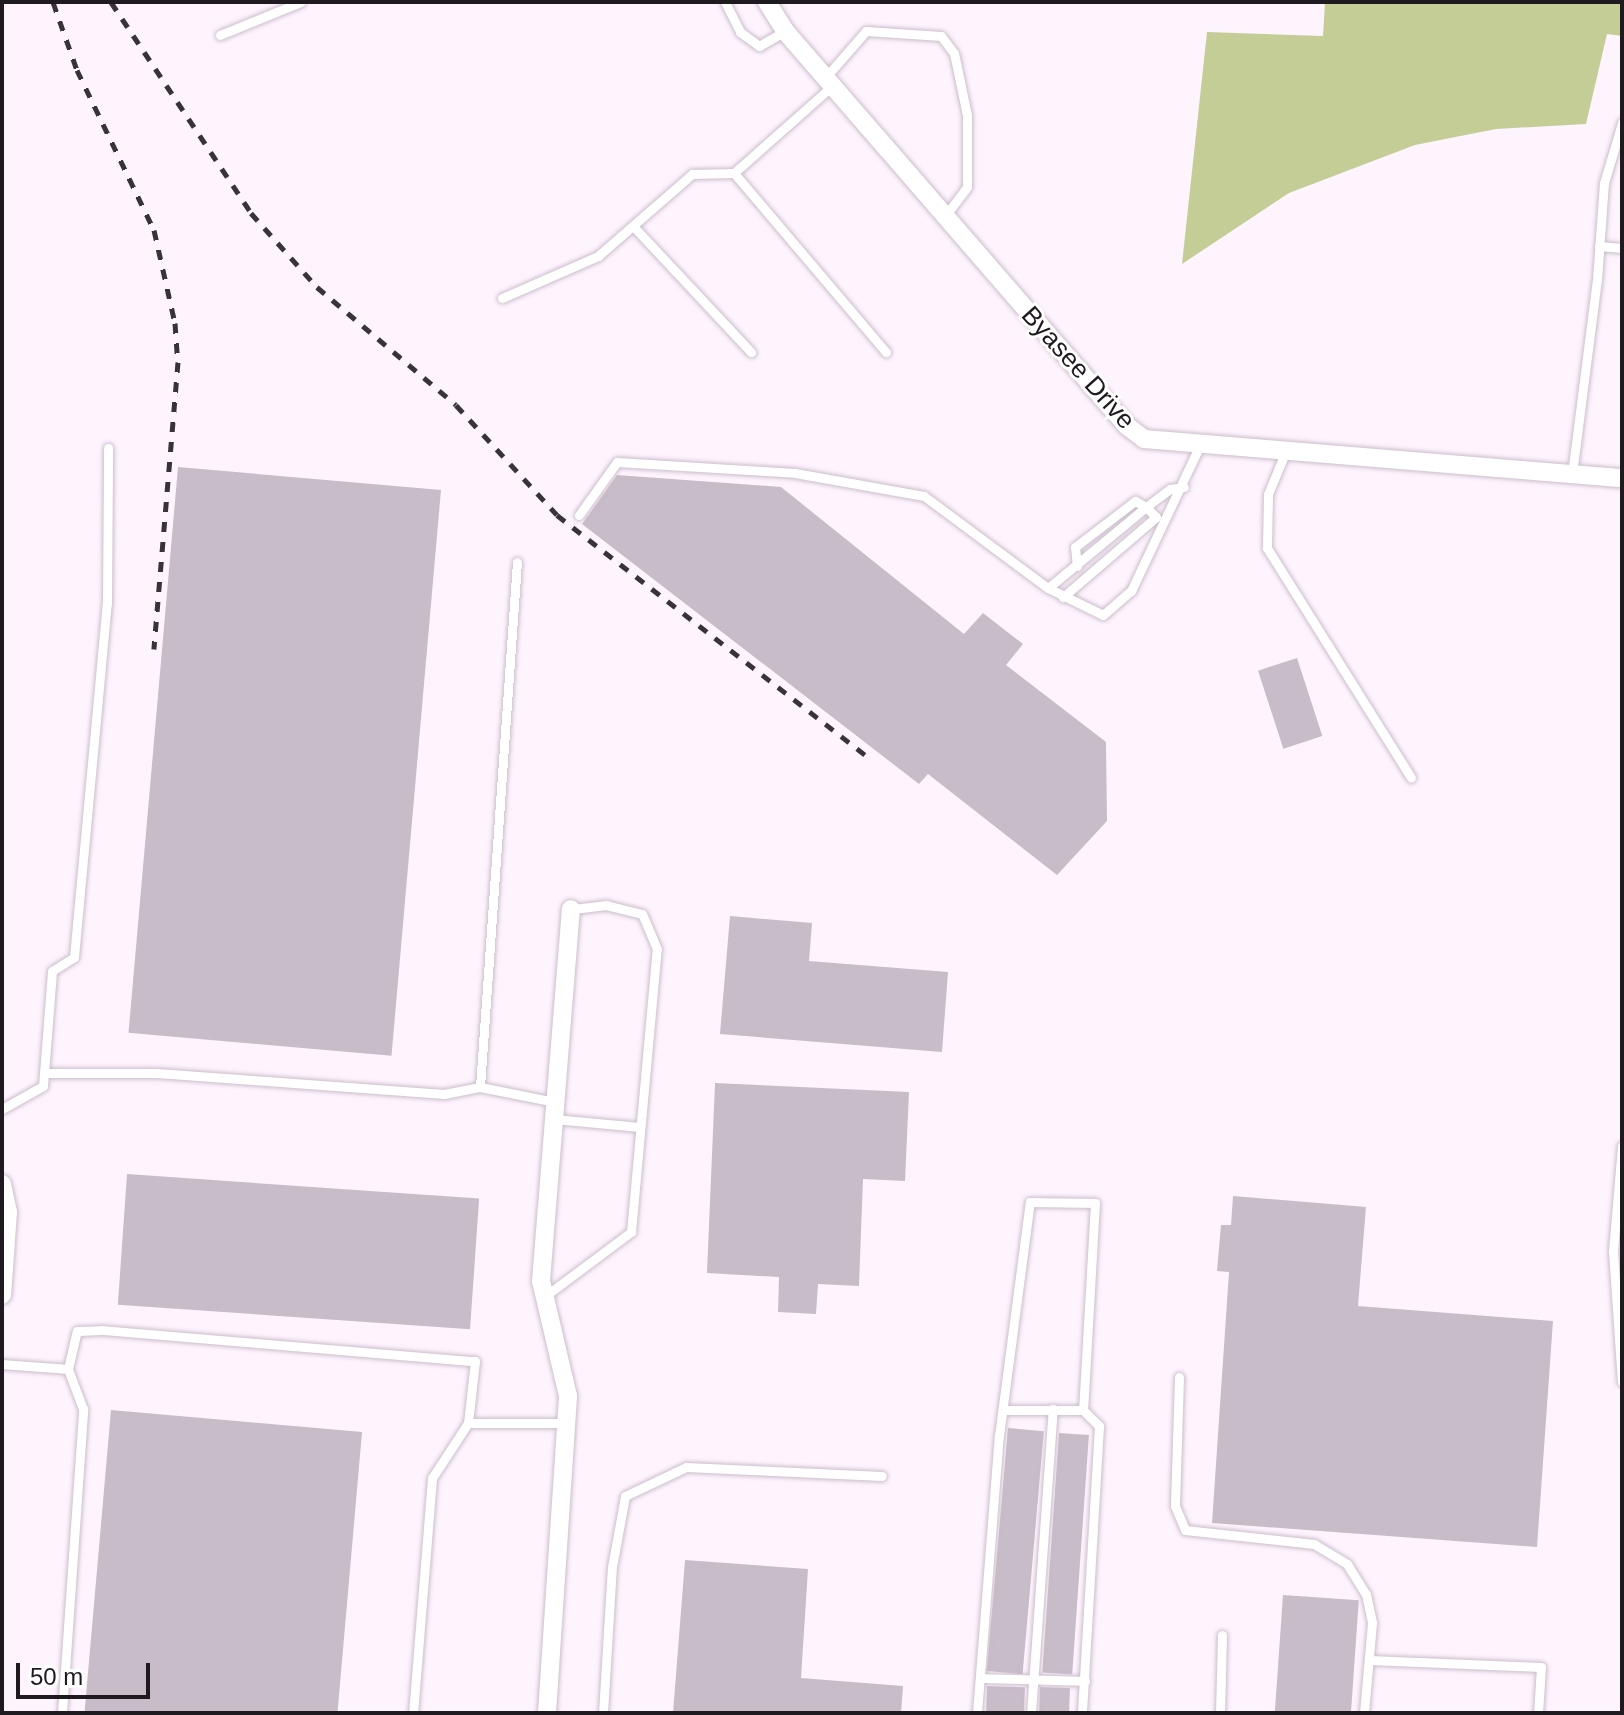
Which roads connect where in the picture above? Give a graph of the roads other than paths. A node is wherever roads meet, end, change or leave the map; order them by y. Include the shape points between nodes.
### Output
1 (301, 2) edge
2 (725, 2) edge
3 (767, 2) edge
4 (785, 31) junction
5 (220, 35) dead end
6 (829, 82) junction
7 (1622, 123) edge
8 (734, 173) junction
9 (945, 216) junction
10 (633, 226) junction
11 (1599, 246) junction
12 (1622, 248) edge
13 (502, 298) dead end
14 (751, 352) dead end
15 (886, 352) dead end
16 (1199, 447) junction
17 (108, 448) dead end
18 (1285, 453) junction
19 (1572, 474) junction
20 (1622, 478) edge
21 (1184, 487) junction
22 (1146, 507) junction
23 (579, 515) dead end
24 (517, 562) dead end
25 (1077, 566) junction
26 (1048, 588) junction
27 (1063, 597) junction
28 (1411, 778) dead end
29 (571, 909) joint
30 (44, 1073) junction
31 (480, 1087) junction
32 (2, 1109) edge
33 (555, 1111) junction
34 (640, 1127) junction
35 (1622, 1146) edge
36 (2, 1184) edge
37 (2, 1295) edge
38 (544, 1297) junction
39 (2, 1364) edge
40 (68, 1369) junction
41 (1179, 1377) dead end
42 (1622, 1382) edge
43 (1053, 1409) junction
44 (1003, 1410) junction
45 (1083, 1410) junction
46 (468, 1423) junction
47 (567, 1423) junction
48 (882, 1476) dead end
49 (1222, 1635) dead end
50 (1369, 1660) junction
51 (980, 1678) junction
52 (1033, 1681) junction
53 (1085, 1681) junction
54 (62, 1713) edge
55 (413, 1713) edge
56 (547, 1713) edge
57 (603, 1713) edge
58 (977, 1713) edge
59 (1031, 1713) edge
60 (1082, 1713) edge
61 (1220, 1713) edge
62 (1364, 1713) edge
63 (1538, 1713) edge

1 - 5 lane
2 - 4 lane via 740,32 759,46
3 - 4 street, Byasee Drive
4 - 6 street, Byasee Drive
6 - 8 lane
6 - 9 street, Byasee Drive
6 - 9 lane via 866,31 941,36 954,53 967,115 967,187
7 - 11 lane via 1604,183
8 - 10 lane via 692,174
8 - 15 lane
9 - 16 street, Byasee Drive via 1127,426 1144,439
10 - 13 lane via 598,256
10 - 14 lane
11 - 12 lane
11 - 19 lane
16 - 18 street, Byasee Drive
16 - 21 lane
17 - 30 lane via 107,604 86,841 74,957 52,971
18 - 19 street, Byasee Drive
18 - 28 lane via 1268,494 1267,548
19 - 20 street, Byasee Drive
21 - 22 lane via 1170,489
21 - 27 lane via 1123,600 1103,615
22 - 25 lane
22 - 25 lane via 1135,501 1075,547
22 - 27 lane via 1156,517
23 - 26 lane via 617,462 795,473 924,496
24 - 31 lane
25 - 26 lane
26 - 27 lane
29 - 33 street
29 - 34 lane via 606,905 642,914 657,949
30 - 31 lane via 157,1073 444,1094
30 - 32 lane via 43,1086
31 - 33 lane
33 - 34 lane
33 - 38 street
34 - 38 lane via 631,1232
35 - 42 lane via 1613,1251
36 - 37 street via 8,1212
38 - 47 street via 565,1372
39 - 40 lane
40 - 46 lane via 77,1331 102,1330 475,1361
40 - 54 lane via 83,1409
41 - 50 lane via 1175,1506 1185,1530 1314,1544 1347,1564 1366,1594 1372,1623
43 - 44 lane
43 - 45 lane
43 - 52 lane
44 - 45 lane via 1030,1202 1095,1203
44 - 51 lane
45 - 53 lane via 1099,1426
46 - 47 lane
46 - 55 lane via 432,1478
47 - 56 street
48 - 57 lane via 686,1467 625,1496 612,1567
49 - 61 lane
50 - 62 lane
50 - 63 lane via 1541,1667
51 - 52 lane
51 - 58 lane
52 - 53 lane
52 - 59 lane
53 - 60 lane

